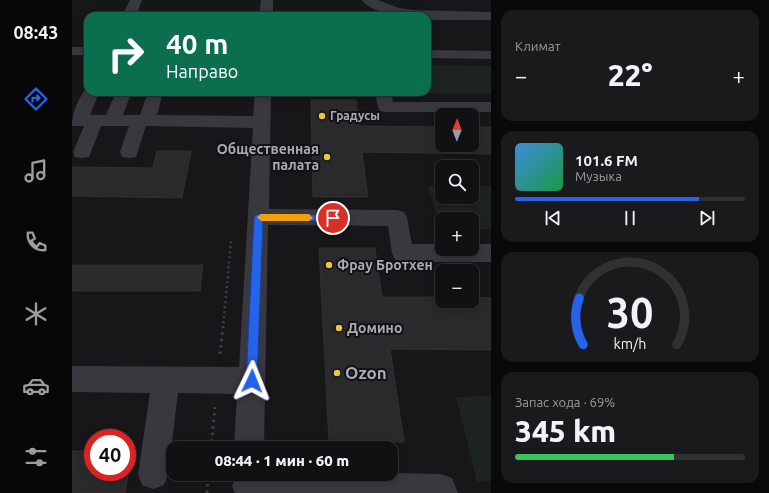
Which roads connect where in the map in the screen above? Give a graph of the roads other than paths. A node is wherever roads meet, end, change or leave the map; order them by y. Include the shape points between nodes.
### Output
1 (136, 0) edge
2 (267, 0) edge
3 (368, 0) edge
4 (420, 0) edge
5 (131, 12) edge
6 (266, 12) edge
7 (396, 12) edge
8 (424, 12) edge
9 (431, 15) edge
10 (491, 16) edge
11 (72, 51) edge
12 (84, 51) edge
13 (431, 54) edge
14 (491, 55) edge
15 (90, 96) edge
16 (122, 96) dead end
17 (154, 96) dead end
18 (263, 96) edge
19 (384, 96) edge
20 (491, 107) edge
21 (82, 120) edge
22 (113, 120) junction
23 (143, 121) junction
24 (262, 122) junction
25 (82, 152) dead end
26 (129, 152) dead end
27 (258, 217) junction
28 (491, 253) edge
29 (72, 379) edge
30 (166, 379) junction
31 (252, 381) junction
32 (249, 441) edge
33 (153, 474) dead end
34 (247, 484) edge
35 (442, 493) edge

1 - 5 street
2 - 6 street
3 - 7 street
4 - 8 street
9 - 10 street
11 - 12 street
13 - 14 street
15 - 21 street
16 - 22 street
17 - 23 street
18 - 24 street
19 - 20 street via 386,107
21 - 22 street
21 - 25 street
22 - 23 street
23 - 24 street
23 - 26 street
24 - 27 street
27 - 28 street via 396,218 404,253
27 - 31 street
29 - 30 street
30 - 31 street
30 - 33 street
31 - 32 street
34 - 35 street via 442,489

